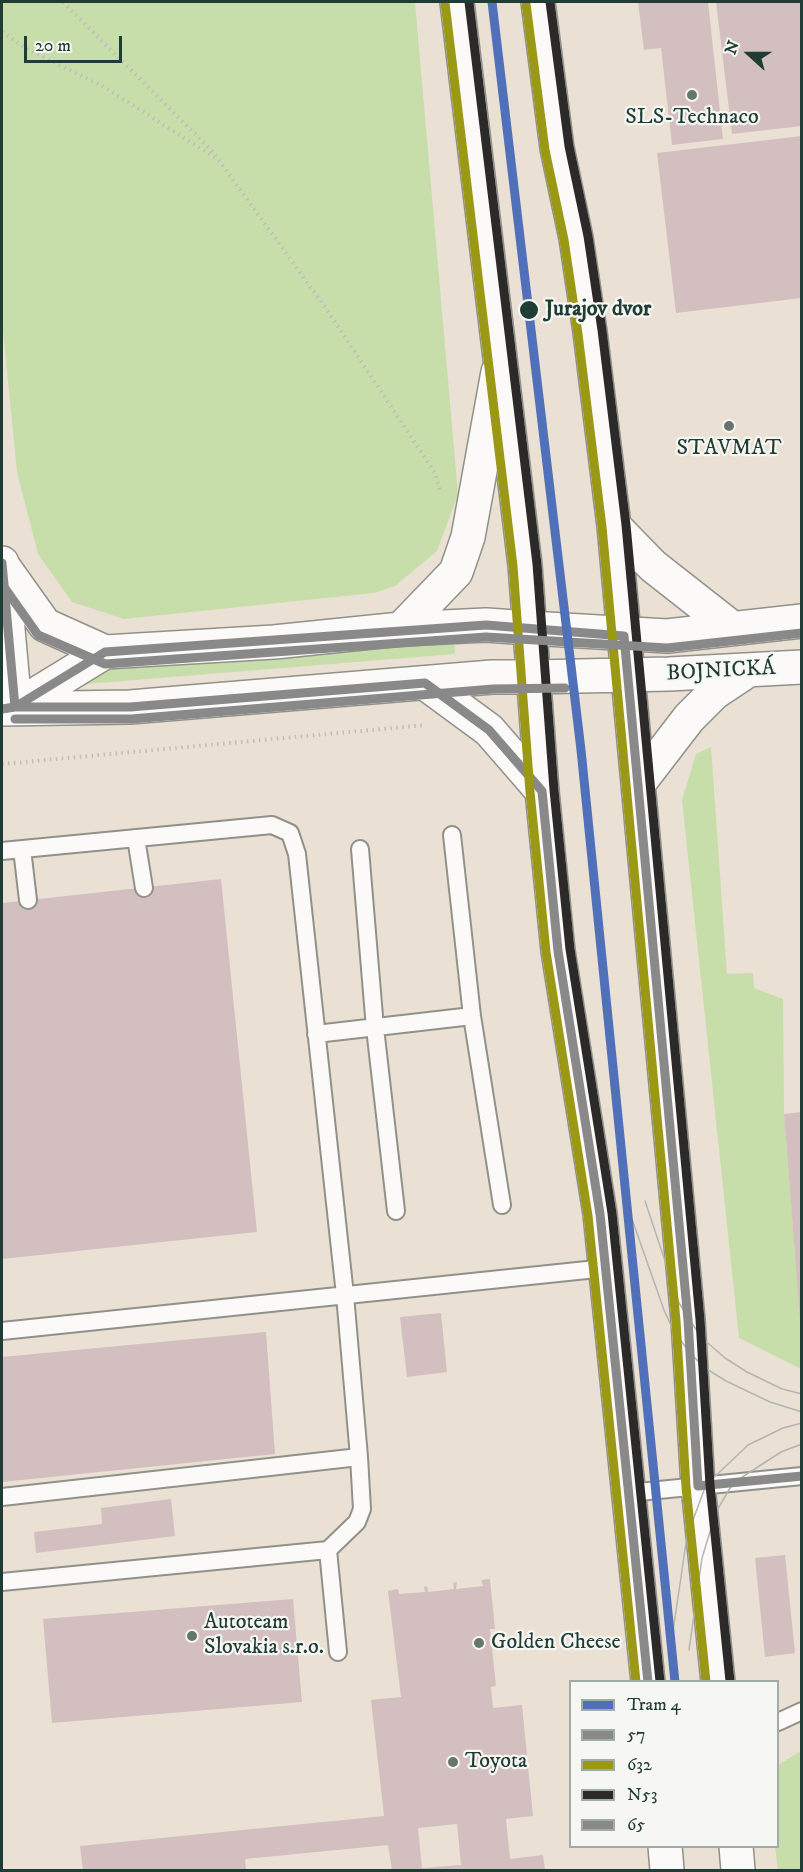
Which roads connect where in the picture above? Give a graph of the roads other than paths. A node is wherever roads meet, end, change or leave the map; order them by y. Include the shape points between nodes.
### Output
1 (457, 2) edge
2 (538, 2) edge
3 (500, 361) junction
4 (614, 526) junction
5 (2, 564) edge
6 (801, 621) edge
7 (530, 628) junction
8 (732, 628) junction
9 (400, 629) junction
10 (624, 636) junction
11 (105, 652) junction
12 (801, 667) edge
13 (747, 671) junction
14 (628, 675) junction
15 (534, 676) junction
16 (425, 684) junction
17 (8, 708) edge
18 (639, 783) junction
19 (542, 791) junction
20 (452, 835) dead end
21 (136, 838) junction
22 (22, 849) junction
23 (360, 849) dead end
24 (2, 851) edge
25 (144, 888) dead end
26 (28, 900) dead end
27 (472, 1016) junction
28 (375, 1028) junction
29 (316, 1034) junction
30 (502, 1206) dead end
31 (396, 1211) dead end
32 (606, 1268) junction
33 (345, 1295) junction
34 (2, 1331) edge
35 (359, 1457) junction
36 (801, 1476) edge
37 (698, 1486) junction
38 (628, 1493) junction
39 (2, 1497) edge
40 (328, 1550) junction
41 (2, 1582) edge
42 (338, 1652) dead end
43 (648, 1680) edge
44 (718, 1680) edge
45 (801, 1712) edge
46 (779, 1721) edge
47 (665, 1848) edge
48 (736, 1848) edge
49 (667, 1870) edge
50 (738, 1870) edge

1 - 3 main road
2 - 4 main road via 557,148 590,332
3 - 7 main road
3 - 9 main road via 468,537 456,573
4 - 8 main road via 653,566
4 - 10 main road
5 - 11 main road, BOJNICKÁ via 45,625
5 - 17 main road
6 - 8 main road, BOJNICKÁ
7 - 9 main road, BOJNICKÁ via 486,625
7 - 10 main road, BOJNICKÁ
7 - 15 main road
8 - 10 main road, BOJNICKÁ via 666,636
9 - 11 main road, BOJNICKÁ via 274,642
10 - 14 main road
11 - 17 main road, BOJNICKÁ
12 - 13 main road, BOJNICKÁ
13 - 14 main road, BOJNICKÁ
13 - 18 main road via 714,693 689,718
14 - 15 main road, BOJNICKÁ
14 - 18 main road
15 - 16 main road, BOJNICKÁ
15 - 19 main road
16 - 17 main road, BOJNICKÁ via 130,707
16 - 19 main road via 489,730
18 - 37 main road via 688,1320
19 - 32 main road via 560,962
20 - 27 lane
21 - 22 lane
21 - 25 lane
21 - 29 lane via 272,825 290,833 297,854
22 - 24 lane
22 - 26 lane
23 - 28 lane
27 - 28 lane
27 - 30 lane
28 - 29 lane
28 - 31 lane
29 - 33 lane
32 - 33 lane
32 - 38 main road
33 - 34 lane
33 - 35 lane
35 - 39 lane
35 - 40 lane via 362,1509 357,1522
36 - 37 lane
37 - 38 lane
37 - 44 main road
38 - 43 main road
40 - 41 lane
40 - 42 lane
45 - 46 lane
47 - 49 main road
48 - 50 main road

